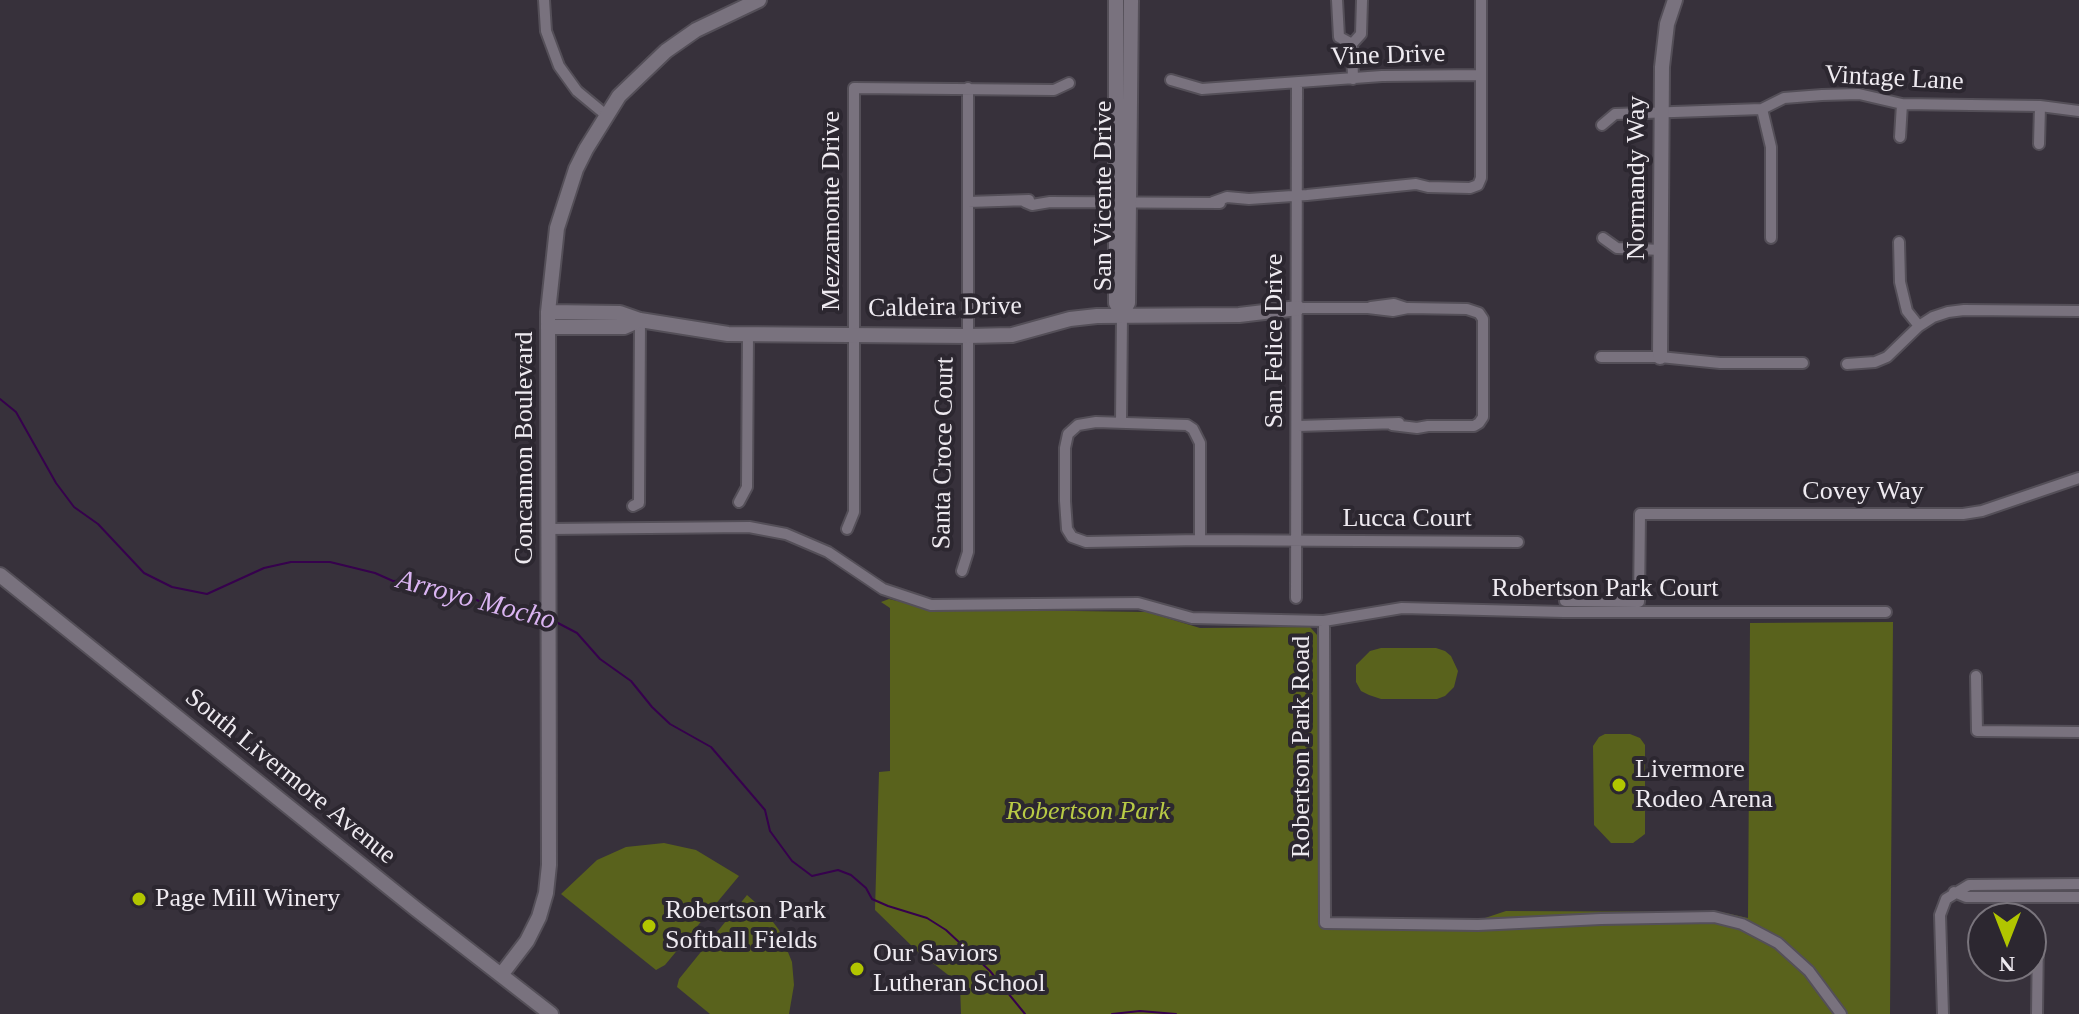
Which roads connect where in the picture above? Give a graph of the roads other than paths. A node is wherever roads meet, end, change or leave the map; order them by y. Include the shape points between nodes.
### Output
1 (544, 0) edge
2 (759, 0) edge
3 (1116, 0) edge
4 (1131, 0) edge
5 (1337, 0) edge
6 (1362, 0) edge
7 (1481, 0) edge
8 (1675, 0) edge
9 (1352, 44) junction
10 (1481, 75) junction
11 (1353, 79) junction
12 (1171, 80) dead end
13 (1069, 83) dead end
14 (1297, 83) junction
15 (968, 88) junction
16 (1902, 104) junction
17 (2040, 106) junction
18 (1762, 109) junction
19 (2079, 111) edge
20 (1661, 114) junction
21 (606, 115) junction
22 (1602, 125) dead end
23 (1900, 137) dead end
24 (2039, 144) dead end
25 (1297, 196) junction
26 (968, 202) junction
27 (1122, 202) junction
28 (1603, 238) dead end
29 (1771, 238) dead end
30 (1899, 242) dead end
31 (1661, 250) junction
32 (1298, 308) junction
33 (2079, 311) edge
34 (1122, 314) junction
35 (548, 319) junction
36 (640, 320) junction
37 (1919, 326) junction
38 (748, 334) junction
39 (855, 334) junction
40 (968, 336) junction
41 (1601, 357) dead end
42 (1660, 357) junction
43 (1803, 363) dead end
44 (1847, 364) dead end
45 (1121, 423) junction
46 (1298, 426) junction
47 (2079, 478) edge
48 (739, 502) dead end
49 (633, 506) dead end
50 (549, 529) junction
51 (847, 529) dead end
52 (1200, 540) junction
53 (1296, 540) junction
54 (1518, 542) dead end
55 (962, 571) dead end
56 (0, 575) edge
57 (1296, 598) dead end
58 (1565, 601) dead end
59 (1886, 612) dead end
60 (1324, 621) junction
61 (1976, 676) dead end
62 (2079, 732) edge
63 (2079, 884) edge
64 (1954, 892) junction
65 (2079, 897) edge
66 (501, 975) junction
67 (2037, 982) edge
68 (551, 1014) edge
69 (1841, 1014) edge
70 (1943, 1014) edge
71 (2037, 1014) edge

1 - 21 street via 546,31 559,66 577,91
2 - 21 main road, Concannon Boulevard via 666,51 636,77
3 - 27 main road, San Vicente Drive
4 - 27 main road, San Vicente Drive
5 - 9 street via 1339,37
6 - 9 street via 1361,34
7 - 10 street
8 - 20 main road, Normandy Way via 1663,46
9 - 11 street
10 - 11 street, Vine Drive
10 - 25 street via 1478,185
11 - 14 street, Vine Drive
12 - 14 street, Vine Drive via 1202,89
13 - 15 street via 1054,90
14 - 25 street, San Felice Drive
15 - 26 street, Santa Croce Court
15 - 39 street, Mezzamonte Drive via 854,88
16 - 17 street, Vintage Lane
16 - 18 street, Vintage Lane via 1859,94 1822,95 1784,98
16 - 23 street
17 - 19 street, Vintage Lane
17 - 24 street
18 - 20 street, Vintage Lane
18 - 29 street via 1771,147
20 - 22 street, Vintage Lane via 1615,114
20 - 31 main road, Normandy Way
21 - 35 main road, Concannon Boulevard via 576,169 557,228
25 - 27 street
25 - 32 street, San Felice Drive
26 - 27 street
26 - 40 street, Santa Croce Court
27 - 34 main road, San Vicente Drive via 1128,303
28 - 31 street via 1617,248
30 - 37 street via 1900,282 1907,311
31 - 42 main road, Normandy Way
32 - 34 main road, Caldeira Drive via 1239,315
32 - 46 street, San Felice Drive
32 - 46 street via 1394,304 1475,309 1483,319 1483,417 1474,426
33 - 37 street via 1964,310
34 - 40 main road, Caldeira Drive via 1070,319 1012,335
34 - 45 street
35 - 36 main road, Caldeira Drive via 620,313
35 - 50 main road, Concannon Boulevard
36 - 38 main road, Caldeira Drive
36 - 49 street via 639,503
37 - 44 street via 1887,357
38 - 39 main road, Caldeira Drive
38 - 48 street via 747,487
39 - 40 main road, Caldeira Drive
39 - 51 street, Mezzamonte Drive via 854,512
40 - 55 street, Santa Croce Court via 968,552
41 - 42 street
42 - 43 street
45 - 52 street via 1187,425 1198,435
45 - 52 street, Lucca Court via 1087,423 1068,434 1065,501 1070,534 1086,542
46 - 53 street, San Felice Drive
47 - 58 street, Covey Way via 1963,514 1640,514 1639,602
50 - 60 street, Robertson Park Road via 749,527 786,534 828,552 883,589 931,605 1138,603 1192,618
50 - 66 main road, Concannon Boulevard via 546,893 527,941
52 - 53 street, Lucca Court
53 - 54 street, Lucca Court
53 - 57 street, San Felice Drive
56 - 66 main road, South Livermore Avenue
59 - 60 street, Robertson Park Court via 1402,608
60 - 69 street, Robertson Park Road via 1325,923 1478,925 1714,917 1742,924 1778,943 1809,971
61 - 62 street via 1977,731
63 - 64 street via 1969,885
64 - 65 street via 1966,897
64 - 70 street via 1940,915
66 - 68 main road, South Livermore Avenue
67 - 71 street

